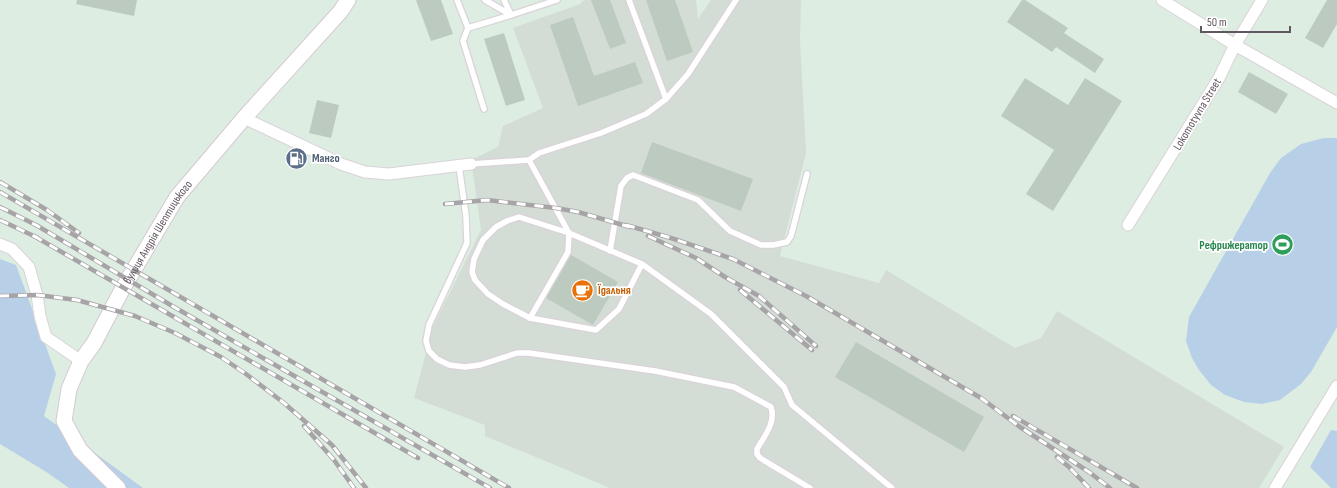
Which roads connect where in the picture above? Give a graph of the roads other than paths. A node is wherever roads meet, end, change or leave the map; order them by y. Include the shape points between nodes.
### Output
1 (348, 0) edge
2 (457, 0) edge
3 (485, 0) edge
4 (504, 0) edge
5 (557, 0) edge
6 (629, 0) edge
7 (736, 0) edge
8 (1162, 0) edge
9 (1262, 0) edge
10 (510, 15) junction
11 (468, 28) junction
12 (1235, 44) junction
13 (666, 99) junction
14 (1337, 103) edge
15 (484, 109) dead end
16 (244, 118) junction
17 (529, 160) junction
18 (471, 164) joint
19 (459, 166) junction
20 (807, 174) dead end
21 (1128, 226) dead end
22 (569, 233) junction
23 (0, 244) edge
24 (610, 251) junction
25 (642, 264) junction
26 (530, 318) junction
27 (81, 361) junction
28 (1337, 386) edge
29 (118, 488) edge
30 (810, 488) edge
31 (892, 488) edge
32 (1276, 488) edge

1 - 16 main road, вулиця Андрія Шептицького
2 - 11 lane
3 - 10 lane
4 - 10 lane
5 - 10 lane
6 - 13 lane
7 - 13 lane via 688,74
8 - 12 street
9 - 12 street, Lokomotyvna Street
10 - 11 lane
11 - 15 lane via 463,41
12 - 14 street
12 - 21 street, Lokomotyvna Street via 1219,78
13 - 17 lane via 646,114 601,134 539,152
16 - 19 street via 341,164 365,172 389,174
16 - 27 main road, вулиця Андрія Шептицького via 177,197 94,343
17 - 18 lane
17 - 22 lane
18 - 19 street
19 - 30 lane via 467,243 428,325 426,341 437,359 448,365 465,367 517,353 529,353 656,371 734,386 771,407 774,415 757,454
20 - 24 lane via 791,236 787,242 773,245 761,245 730,231 698,200 633,175 621,186
22 - 24 lane
22 - 26 lane via 568,252
22 - 26 lane via 519,217 496,228 483,240 474,259 472,272 475,280 488,294
23 - 27 street via 12,249 29,266 46,336
24 - 25 lane
25 - 26 lane via 618,309 596,330
25 - 31 lane via 711,314 784,387 792,405
27 - 29 main road, вулиця Андрія Шептицького via 69,389 64,421 80,450
28 - 32 street

